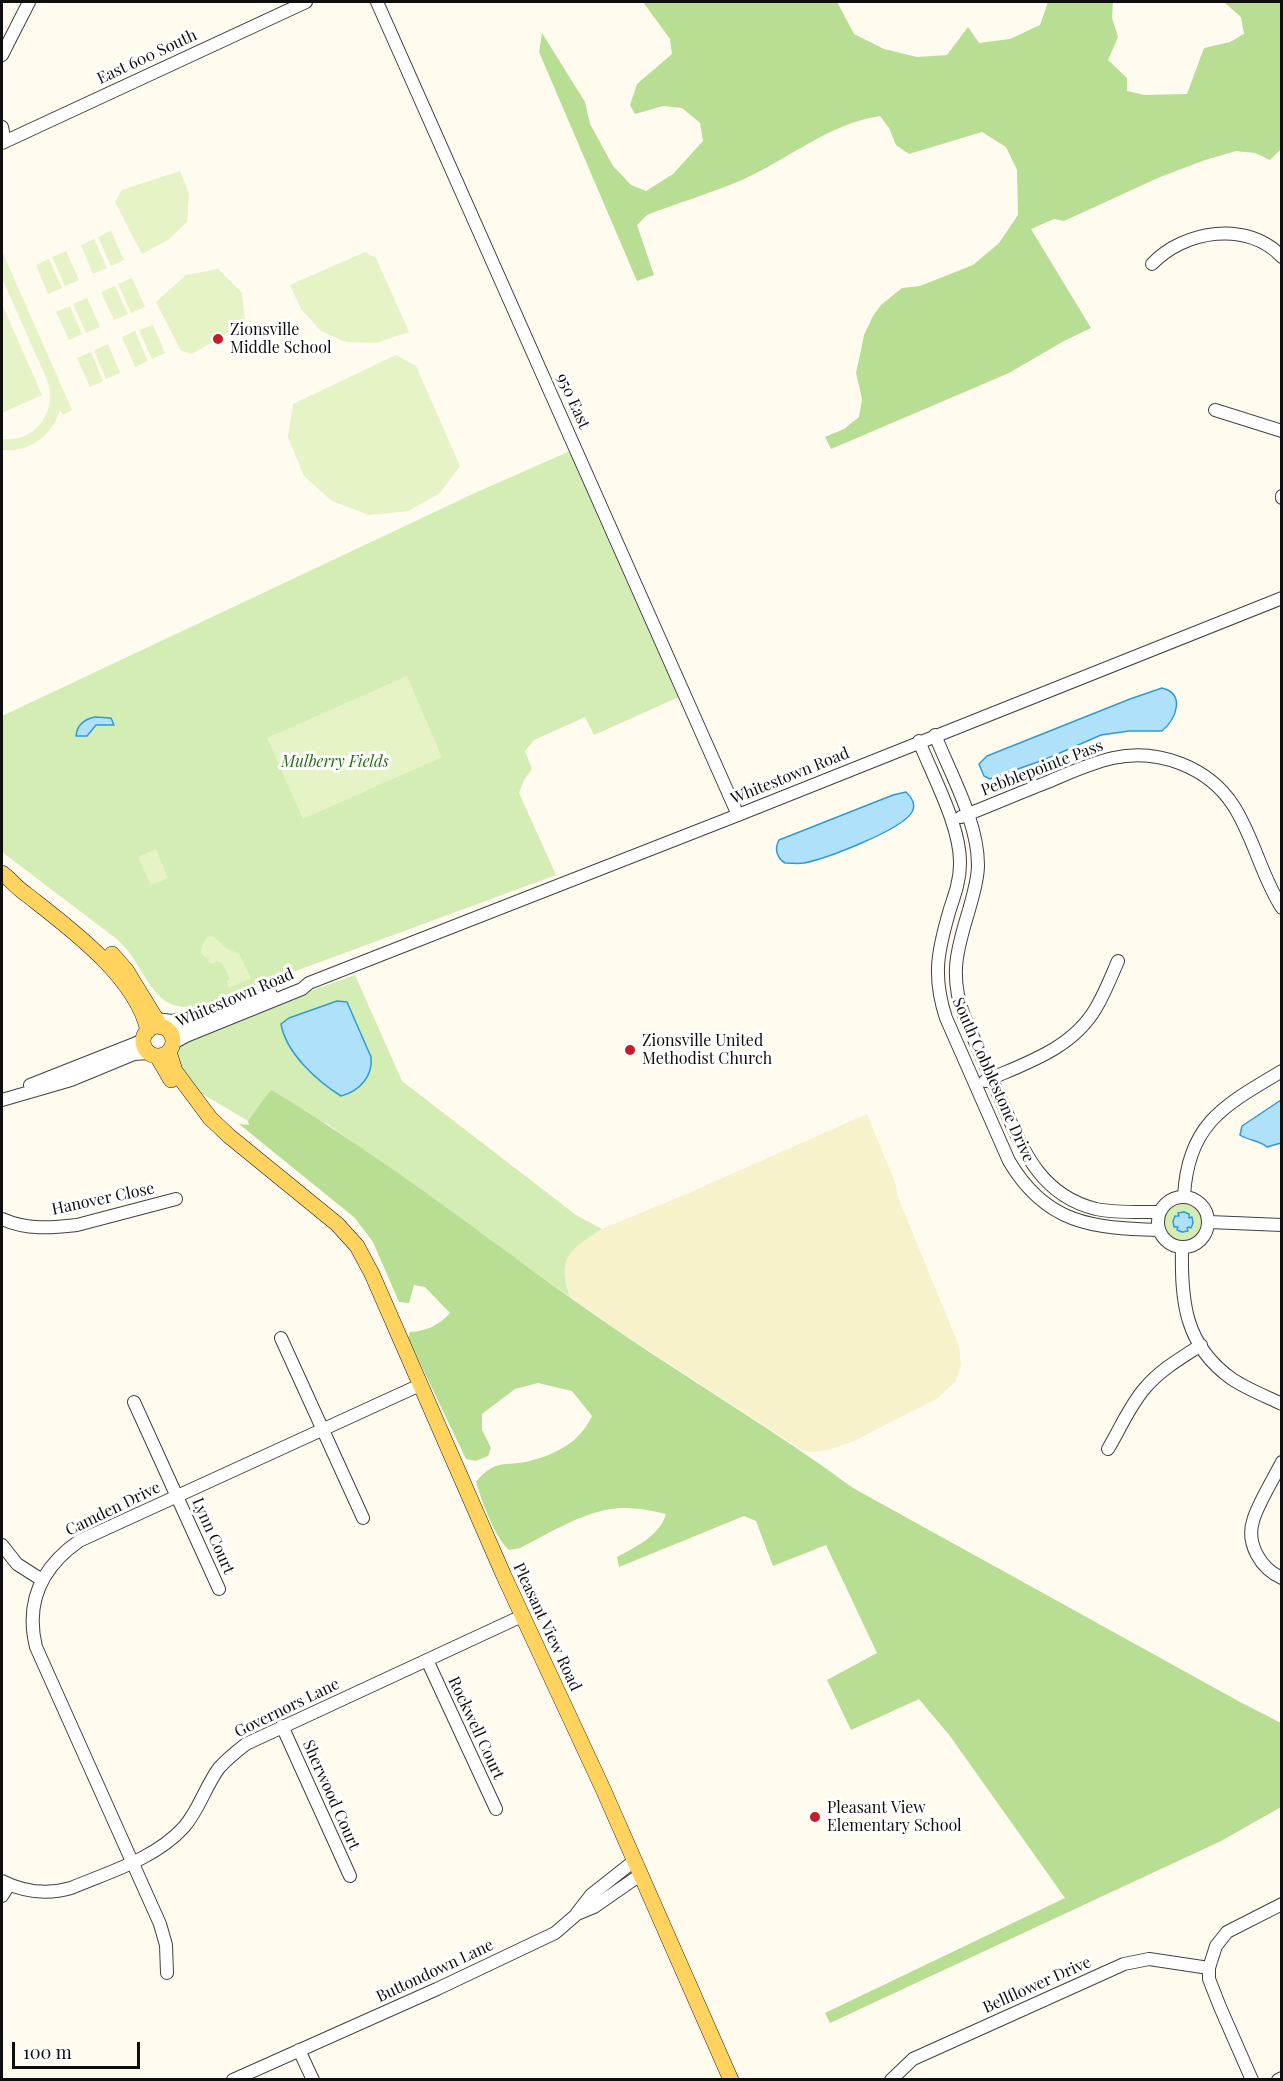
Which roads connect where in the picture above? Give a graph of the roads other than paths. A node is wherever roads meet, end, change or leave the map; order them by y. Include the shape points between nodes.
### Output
1 (29, 2) edge
2 (306, 2) edge
3 (377, 2) edge
4 (2, 55) edge
5 (2, 127) edge
6 (3, 142) edge
7 (1281, 258) edge
8 (1152, 264) dead end
9 (1215, 410) dead end
10 (1281, 431) edge
11 (1281, 598) edge
12 (935, 735) junction
13 (920, 741) junction
14 (967, 814) junction
15 (738, 815) junction
16 (951, 820) junction
17 (6, 876) edge
18 (1281, 908) edge
19 (1118, 961) dead end
20 (309, 982) junction
21 (214, 1012) junction
22 (159, 1039) junction
23 (1281, 1071) edge
24 (991, 1078) junction
25 (975, 1085) junction
26 (2, 1099) edge
27 (1184, 1196) junction
28 (176, 1199) dead end
29 (1160, 1212) junction
30 (2, 1219) edge
31 (1209, 1222) junction
32 (1281, 1225) edge
33 (1159, 1230) junction
34 (1182, 1247) junction
35 (281, 1338) dead end
36 (1201, 1345) junction
37 (420, 1385) junction
38 (134, 1402) dead end
39 (1281, 1404) edge
40 (323, 1430) junction
41 (1108, 1449) dead end
42 (1281, 1462) edge
43 (178, 1496) junction
44 (363, 1518) dead end
45 (2, 1545) edge
46 (1281, 1578) edge
47 (42, 1580) junction
48 (219, 1589) dead end
49 (522, 1616) junction
50 (427, 1660) junction
51 (282, 1726) junction
52 (496, 1809) dead end
53 (132, 1862) junction
54 (637, 1868) junction
55 (350, 1876) dead end
56 (5, 1883) edge
57 (2, 1896) edge
58 (1281, 1904) edge
59 (1209, 1968) junction
60 (167, 1973) dead end
61 (299, 2050) junction
62 (233, 2079) edge
63 (313, 2079) edge
64 (731, 2079) edge
65 (891, 2079) edge
66 (1252, 2079) edge

1 - 4 street
2 - 6 street, East 600 South
3 - 15 street, 950 East
5 - 6 street
7 - 8 street via 1252,237 1230,233 1178,244
9 - 10 street
11 - 12 street, Whitestown Road
12 - 13 street, Whitestown Road
12 - 14 street, South Cobblestone Drive
13 - 15 street, Whitestown Road
13 - 16 street, South Cobblestone Drive
14 - 16 street, Pebblepointe Pass
14 - 18 street, Pebblepointe Pass via 1106,760 1138,755 1168,759 1202,775 1233,805
14 - 24 street, South Cobblestone Drive via 975,835 978,867 957,951 956,986 964,1016
15 - 20 street, Whitestown Road
16 - 25 street, South Cobblestone Drive via 959,845 960,873 939,947 937,985 946,1018
17 - 22 main road, Pleasant View Road via 91,947 134,998
19 - 24 street via 1096,1008 1077,1032 1051,1051
20 - 21 street, Whitestown Road
20 - 22 street, Whitestown Road via 186,1036
21 - 22 street, Whitestown Road
21 - 22 street, Whitestown Road via 172,1021
22 - 26 street
22 - 37 main road, Pleasant View Road via 175,1071 210,1118 357,1245
23 - 27 street via 1231,1101 1209,1123 1190,1156
24 - 25 street
24 - 29 street, South Cobblestone Drive via 1029,1162 1056,1190 1096,1209
25 - 33 street, South Cobblestone Drive via 1015,1172 1044,1203 1092,1225
27 - 29 street via 1167,1202
27 - 31 street via 1202,1204
28 - 30 street, Hanover Close via 60,1227 24,1226
29 - 33 street
31 - 32 street
31 - 34 street via 1202,1239
33 - 34 street via 1167,1241
34 - 36 street via 1183,1301
35 - 40 street
36 - 39 street via 1233,1380
36 - 41 street via 1146,1387
37 - 40 street, Camden Drive
37 - 49 main road, Pleasant View Road
38 - 43 street, Lynn Court
40 - 43 street, Camden Drive
40 - 44 street
42 - 46 street via 1252,1521 1259,1559 1267,1571
43 - 47 street, Camden Drive via 79,1541
43 - 48 street, Lynn Court
45 - 47 street via 17,1564
47 - 53 street, Camden Drive via 33,1611 36,1647
49 - 50 street, Governors Lane
49 - 54 main road, Pleasant View Road
50 - 51 street, Governors Lane
50 - 52 street, Rockwell Court
51 - 53 street, Governors Lane via 230,1756 184,1827 160,1847
51 - 55 street, Sherwood Court
53 - 56 street, Governors Lane via 60,1891 35,1892
53 - 60 street, Camden Drive via 164,1934
54 - 61 street, Buttondown Lane via 591,1894 577,1914 555,1933
54 - 64 main road, Pleasant View Road
56 - 57 street
58 - 59 street via 1227,1932 1216,1946
59 - 65 street, Bellflower Drive via 1149,1959 1124,1964 913,2059
59 - 66 street via 1209,1979
61 - 62 street, Buttondown Lane
61 - 63 street

